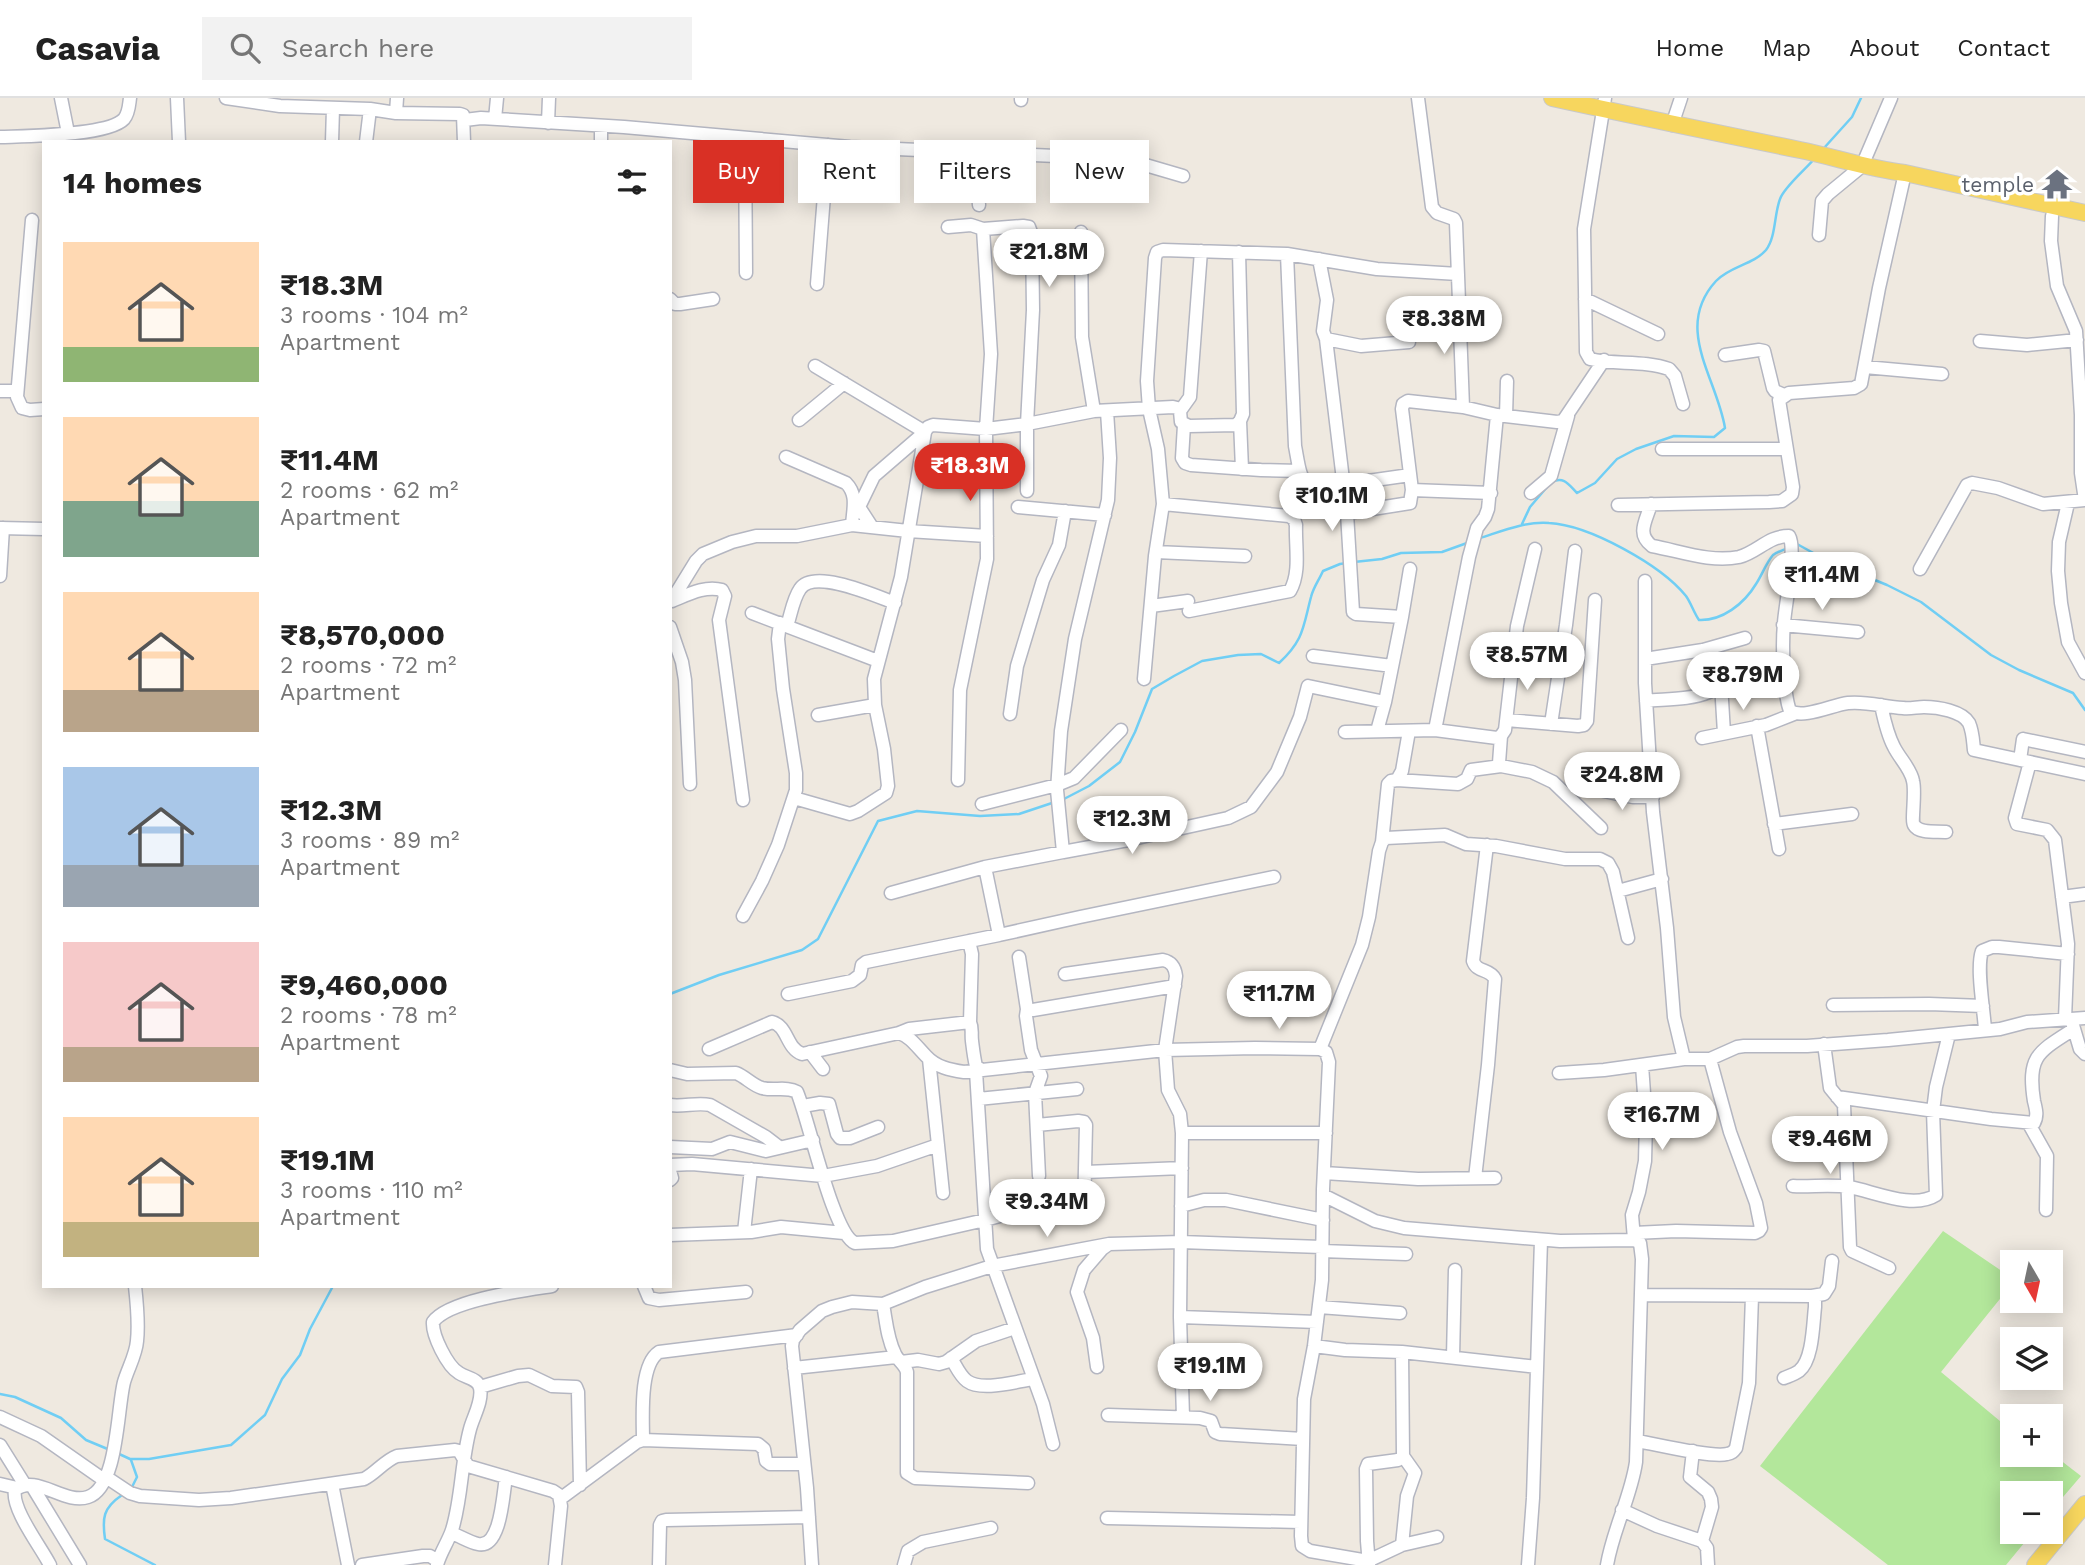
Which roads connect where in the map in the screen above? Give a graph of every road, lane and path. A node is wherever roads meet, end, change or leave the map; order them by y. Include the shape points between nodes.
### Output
1 (61, 98) edge
2 (130, 98) edge
3 (177, 98) edge
4 (226, 98) edge
5 (397, 98) edge
6 (497, 98) edge
7 (549, 98) edge
8 (1418, 98) edge
9 (1552, 98) edge
10 (1681, 98) edge
11 (1891, 98) edge
12 (1604, 104) edge
13 (332, 108) junction
14 (370, 109) junction
15 (396, 113) junction
16 (465, 120) junction
17 (495, 120) junction
18 (548, 123) junction
19 (1672, 125) junction
20 (601, 126) junction
21 (68, 133) junction
22 (660, 136) edge
23 (0, 137) edge
24 (745, 138) junction
25 (179, 140) edge
26 (332, 140) edge
27 (366, 140) edge
28 (464, 140) edge
29 (601, 140) edge
30 (798, 142) edge
31 (1036, 155) edge
32 (1862, 166) junction
33 (1183, 176) dead end
34 (1904, 177) junction
35 (823, 203) edge
36 (2085, 213) edge
37 (2052, 216) junction
38 (32, 220) dead end
39 (2085, 223) edge
40 (948, 227) dead end
41 (984, 229) junction
42 (1081, 232) dead end
43 (1819, 235) dead end
44 (1201, 251) junction
45 (1239, 252) junction
46 (1287, 254) junction
47 (1320, 259) junction
48 (746, 273) dead end
49 (1458, 274) junction
50 (817, 284) dead end
51 (713, 299) dead end
52 (1585, 299) junction
53 (672, 301) edge
54 (1658, 334) dead end
55 (1326, 339) junction
56 (2077, 340) junction
57 (1980, 341) dead end
58 (1409, 342) dead end
59 (1726, 355) dead end
60 (1604, 360) junction
61 (815, 366) dead end
62 (1865, 367) junction
63 (1942, 374) dead end
64 (1507, 381) dead end
65 (844, 383) junction
66 (0, 391) edge
67 (17, 391) junction
68 (1784, 395) junction
69 (1683, 404) dead end
70 (1462, 407) junction
71 (42, 409) edge
72 (1149, 409) junction
73 (1101, 411) junction
74 (1180, 411) junction
75 (2083, 415) edge
76 (1502, 416) junction
77 (1568, 416) junction
78 (799, 420) dead end
79 (1240, 421) junction
80 (1027, 424) junction
81 (1184, 425) junction
82 (986, 429) junction
83 (925, 432) junction
84 (1662, 449) dead end
85 (1786, 449) junction
86 (786, 457) dead end
87 (1242, 469) junction
88 (1300, 471) junction
89 (1410, 475) junction
90 (1343, 484) junction
91 (1412, 490) junction
92 (1027, 491) dead end
93 (1531, 492) dead end
94 (1491, 493) junction
95 (2085, 500) edge
96 (2068, 503) junction
97 (1163, 504) junction
98 (1618, 505) dead end
99 (1651, 505) junction
100 (1018, 507) dead end
101 (1065, 511) junction
102 (1348, 513) junction
103 (1105, 515) junction
104 (852, 525) junction
105 (872, 527) junction
106 (2, 528) edge
107 (42, 529) edge
108 (908, 531) junction
109 (987, 536) junction
110 (1535, 548) dead end
111 (1575, 551) dead end
112 (1156, 552) junction
113 (1245, 556) dead end
114 (1410, 569) dead end
115 (1920, 569) dead end
116 (0, 576) edge
117 (1645, 581) dead end
118 (672, 599) edge
119 (1595, 600) dead end
120 (672, 601) edge
121 (895, 603) junction
122 (1151, 606) junction
123 (751, 612) dead end
124 (1402, 617) junction
125 (784, 625) junction
126 (1783, 625) junction
127 (1858, 632) dead end
128 (672, 633) edge
129 (1745, 638) dead end
130 (1313, 656) dead end
131 (1645, 659) junction
132 (878, 661) junction
133 (1784, 663) junction
134 (1392, 666) junction
135 (2085, 673) edge
136 (1144, 679) dead end
137 (1721, 684) junction
138 (1646, 701) junction
139 (1385, 702) junction
140 (875, 705) junction
141 (1881, 705) junction
142 (1794, 714) junction
143 (818, 715) dead end
144 (1010, 715) dead end
145 (1507, 720) junction
146 (1551, 724) junction
147 (1757, 726) junction
148 (1121, 730) dead end
149 (1435, 730) junction
150 (1377, 731) junction
151 (1409, 731) junction
152 (1345, 732) dead end
153 (1724, 733) junction
154 (1502, 736) junction
155 (1702, 738) dead end
156 (2085, 752) edge
157 (2025, 761) junction
158 (1501, 766) junction
159 (2085, 774) edge
160 (958, 780) dead end
161 (1397, 780) junction
162 (690, 784) dead end
163 (1057, 787) junction
164 (1594, 789) dead end
165 (1653, 797) junction
166 (794, 798) junction
167 (743, 800) dead end
168 (982, 804) dead end
169 (1852, 814) dead end
170 (1774, 824) junction
171 (1601, 828) dead end
172 (1946, 832) dead end
173 (1382, 842) junction
174 (1487, 845) junction
175 (1779, 849) dead end
176 (1063, 852) junction
177 (985, 867) junction
178 (1274, 877) dead end
179 (1662, 879) junction
180 (1618, 891) junction
181 (891, 893) dead end
182 (2085, 894) edge
183 (2062, 897) junction
184 (743, 916) dead end
185 (999, 936) junction
186 (1628, 937) dead end
187 (969, 941) junction
188 (2068, 954) junction
189 (1019, 957) dead end
190 (1065, 974) dead end
191 (1175, 986) junction
192 (788, 994) dead end
193 (1833, 1005) dead end
194 (1983, 1006) junction
195 (1033, 1010) dead end
196 (2085, 1018) edge
197 (970, 1022) junction
198 (2070, 1022) junction
199 (1986, 1030) junction
200 (899, 1033) junction
201 (1949, 1034) junction
202 (1824, 1044) junction
203 (709, 1049) dead end
204 (1320, 1049) junction
205 (1165, 1051) junction
206 (810, 1052) junction
207 (2085, 1054) edge
208 (929, 1059) junction
209 (1685, 1059) junction
210 (1710, 1059) junction
211 (1036, 1065) junction
212 (1642, 1065) junction
213 (823, 1069) dead end
214 (672, 1070) edge
215 (976, 1071) junction
216 (1559, 1073) dead end
217 (1077, 1089) dead end
218 (1035, 1093) junction
219 (1837, 1097) junction
220 (978, 1099) junction
221 (672, 1105) edge
222 (803, 1107) junction
223 (1933, 1111) junction
224 (2029, 1124) junction
225 (1037, 1125) junction
226 (878, 1128) dead end
227 (1182, 1133) junction
228 (1326, 1133) junction
229 (813, 1140) junction
230 (938, 1145) junction
231 (672, 1147) edge
232 (779, 1147) junction
233 (672, 1165) edge
234 (1182, 1168) junction
235 (751, 1169) junction
236 (1086, 1172) junction
237 (1324, 1173) junction
238 (823, 1176) junction
239 (1039, 1176) dead end
240 (1475, 1178) junction
241 (1496, 1178) dead end
242 (1793, 1186) dead end
243 (1847, 1187) junction
244 (943, 1193) dead end
245 (1323, 1195) junction
246 (1044, 1203) dead end
247 (1181, 1206) junction
248 (2046, 1210) dead end
249 (1084, 1212) dead end
250 (985, 1220) junction
251 (1323, 1220) junction
252 (744, 1232) junction
253 (844, 1233) junction
254 (672, 1235) edge
255 (1634, 1236) junction
256 (1541, 1240) junction
257 (1181, 1242) junction
258 (1109, 1244) junction
259 (1322, 1249) junction
260 (1406, 1254) dead end
261 (1832, 1261) dead end
262 (992, 1266) junction
263 (1889, 1268) dead end
264 (1455, 1270) dead end
265 (135, 1288) edge
266 (539, 1288) edge
267 (645, 1288) edge
268 (746, 1292) dead end
269 (1641, 1295) junction
270 (1752, 1296) junction
271 (1812, 1296) junction
272 (883, 1304) junction
273 (1319, 1307) junction
274 (1400, 1313) dead end
275 (1180, 1317) junction
276 (1317, 1322) junction
277 (1015, 1328) junction
278 (797, 1335) junction
279 (1314, 1346) junction
280 (1402, 1352) junction
281 (1453, 1357) junction
282 (951, 1358) junction
283 (898, 1360) junction
284 (1097, 1367) dead end
285 (1536, 1367) junction
286 (794, 1368) junction
287 (1034, 1378) junction
288 (1784, 1378) dead end
289 (480, 1387) junction
290 (1108, 1415) dead end
291 (0, 1417) edge
292 (1183, 1418) junction
293 (1303, 1439) junction
294 (643, 1440) junction
295 (1637, 1441) junction
296 (1053, 1444) dead end
297 (0, 1446) edge
298 (1693, 1451) junction
299 (1403, 1456) junction
300 (464, 1459) junction
301 (804, 1464) junction
302 (106, 1475) junction
303 (506, 1478) junction
304 (332, 1483) junction
305 (1028, 1483) dead end
306 (0, 1484) edge
307 (580, 1485) junction
308 (25, 1486) junction
309 (560, 1499) junction
310 (2085, 1504) edge
311 (1622, 1510) junction
312 (809, 1517) junction
313 (1107, 1518) dead end
314 (1301, 1522) junction
315 (991, 1528) dead end
316 (452, 1532) junction
317 (1437, 1537) dead end
318 (1702, 1541) junction
319 (1402, 1545) junction
320 (1317, 1552) junction
321 (438, 1563) edge
322 (1368, 1563) edge
323 (50, 1565) edge
324 (80, 1565) edge
325 (348, 1565) edge
326 (362, 1565) edge
327 (555, 1565) edge
328 (659, 1565) edge
329 (811, 1565) edge
330 (904, 1565) edge
331 (1310, 1565) edge
332 (1528, 1565) edge
333 (1607, 1565) edge
334 (1708, 1565) edge
335 (2035, 1565) edge

1 - 21 street
2 - 21 street via 125,117 116,124
3 - 25 street
4 - 13 street
5 - 15 street
6 - 17 street
7 - 18 street
8 - 49 street via 1430,201 1437,213 1456,223
9 - 12 main road
10 - 19 street
11 - 32 street
12 - 19 main road
12 - 52 street via 1584,229
13 - 14 street
13 - 26 street
14 - 15 street
14 - 27 street
15 - 16 street via 460,114
16 - 17 street
16 - 28 street
17 - 18 street
18 - 20 street
19 - 32 main road
20 - 22 street
20 - 29 street
21 - 23 street
22 - 24 street
24 - 30 street
24 - 48 street
31 - 33 street via 1125,159
32 - 34 main road
32 - 43 street via 1822,201
34 - 36 main road
34 - 37 main road
34 - 62 street
35 - 50 street
37 - 39 main road
37 - 56 street via 2057,286
38 - 67 street
40 - 41 street
41 - 80 street via 1023,226 1032,235
41 - 82 street via 991,354
42 - 73 street via 1082,337
44 - 45 street
44 - 72 street via 1163,250 1155,258 1146,381
44 - 74 street via 1190,397
45 - 46 street
45 - 79 street
46 - 47 street
46 - 88 street
47 - 49 street via 1377,269
47 - 55 street via 1327,300 1322,331
49 - 70 street
51 - 53 street
52 - 54 street
52 - 60 street via 1586,352 1590,359
55 - 58 street via 1361,346
55 - 90 street
56 - 57 street via 2027,345
56 - 75 street
59 - 68 street via 1763,351 1773,388
60 - 69 street via 1669,369
60 - 77 street
61 - 65 street
62 - 63 street
62 - 68 street via 1861,384 1854,388
64 - 76 street
65 - 78 street
65 - 83 street
66 - 67 street
67 - 71 street via 22,408
68 - 85 street via 1779,407
70 - 76 street
70 - 89 street via 1403,404
72 - 73 street
72 - 74 street via 1173,407
72 - 97 street
73 - 80 street
73 - 103 street via 1110,482
74 - 81 street
75 - 95 street
76 - 77 street via 1557,422
76 - 94 street
77 - 93 street via 1551,476
79 - 81 street via 1229,426
79 - 87 street
80 - 82 street
80 - 92 street
81 - 87 street via 1185,463
82 - 83 street via 933,425
82 - 109 street
83 - 105 street via 874,476 859,506
83 - 108 street
84 - 85 street
85 - 99 street via 1793,487 1788,499
86 - 104 street via 852,489
87 - 88 street
88 - 90 street via 1308,489
89 - 90 street
89 - 91 street
90 - 102 street
91 - 94 street
91 - 102 street via 1406,505
94 - 149 street via 1468,557
95 - 96 street
96 - 115 street via 2043,504 1972,483
96 - 135 street via 2059,542 2061,603 2068,642
97 - 112 street
97 - 122 street via 1289,516 1296,525 1296,569 1290,591 1188,606
98 - 99 street
99 - 126 street via 1642,532 1652,547 1720,559 1743,556 1775,537 1789,536 1792,558
100 - 101 street
101 - 103 street
101 - 144 street via 1059,545 1043,580 1017,666
102 - 124 street via 1353,612
103 - 163 street via 1075,639
104 - 105 street
104 - 118 street via 797,536 756,536 717,548 696,561
105 - 108 street
106 - 107 street
106 - 116 street
108 - 109 street
108 - 121 street
109 - 160 street via 987,567 960,690
110 - 145 street via 1517,626
111 - 146 street
112 - 113 street
112 - 122 street
114 - 124 street
117 - 131 street
119 - 146 street via 1587,721 1578,726
120 - 167 street via 707,588 722,590 725,596 719,621
121 - 125 street via 835,583 810,582 798,591
121 - 132 street
122 - 136 street
123 - 125 street
124 - 134 street
125 - 132 street
125 - 166 street via 778,639 797,782
126 - 127 street
126 - 133 street
128 - 162 street via 682,662
129 - 131 street
130 - 134 street
131 - 138 street
132 - 140 street
133 - 137 street
133 - 142 street via 1788,706
134 - 139 street
137 - 138 street via 1697,696
137 - 153 street
138 - 165 street
139 - 150 street
139 - 176 street via 1308,686 1277,772 1251,807 1228,818
140 - 143 street
140 - 166 street via 886,793 850,814
141 - 142 street via 1848,703
141 - 157 street via 1950,711 1968,720 1973,750
141 - 172 street via 1892,744 1914,782 1913,823 1922,831
142 - 147 street
145 - 146 street
145 - 154 street
147 - 153 street
147 - 170 street
148 - 163 street via 1074,778
149 - 151 street
149 - 154 street
150 - 151 street
150 - 152 street
151 - 161 street
153 - 155 street
154 - 158 street
156 - 157 street via 2023,739
157 - 159 street
157 - 183 street via 2015,818 2017,824 2047,830 2055,840
158 - 161 street via 1475,768 1458,784
158 - 171 street via 1553,782
161 - 173 street via 1388,784
163 - 168 street
163 - 176 street
164 - 165 street
165 - 179 street
166 - 184 street via 778,845
169 - 170 street
170 - 175 street
173 - 174 street via 1395,836 1439,834 1466,844
173 - 204 street via 1362,946
174 - 180 street via 1565,859 1600,859 1608,863
174 - 240 street via 1473,961 1494,979
176 - 177 street
177 - 181 street
177 - 185 street
178 - 185 street
179 - 180 street
179 - 209 street via 1674,1017
180 - 186 street
182 - 183 street
183 - 188 street
185 - 187 street
187 - 192 street via 866,962 852,981
187 - 197 street
188 - 194 street via 1985,949 1980,956
188 - 198 street
189 - 211 street
190 - 191 street via 1163,960 1175,969
191 - 195 street
191 - 205 street
193 - 194 street
194 - 199 street
196 - 198 street
197 - 200 street
197 - 215 street via 980,1069
198 - 199 street via 2027,1022
198 - 207 street
198 - 224 street via 2034,1062 2037,1117
199 - 201 street
200 - 206 street
200 - 208 street
201 - 202 street
201 - 223 street
202 - 210 street via 1744,1046
202 - 219 street via 1830,1088
203 - 206 street via 772,1022 781,1026 796,1052
204 - 205 street
204 - 228 street via 1329,1055
205 - 211 street
205 - 227 street via 1168,1090 1180,1114
206 - 213 street
208 - 215 street via 949,1070
208 - 230 street
209 - 210 street
209 - 212 street
210 - 255 street via 1761,1228 1755,1233 1676,1231
211 - 215 street
211 - 218 street via 1041,1076
212 - 216 street
212 - 255 street via 1645,1161 1632,1215
214 - 222 street via 736,1073 760,1088 794,1090
215 - 220 street
217 - 218 street
218 - 220 street
218 - 225 street
219 - 223 street
219 - 243 street via 1844,1105
220 - 250 street
221 - 232 street via 710,1105
222 - 226 street via 830,1104 840,1138
222 - 229 street
223 - 224 street
223 - 243 street via 1936,1195 1898,1200
224 - 248 street via 2047,1156
225 - 236 street via 1084,1122
225 - 239 street
227 - 228 street
227 - 234 street
228 - 237 street
229 - 232 street
229 - 238 street
230 - 238 street via 877,1166
230 - 244 street
231 - 232 street via 712,1149 730,1142 759,1150
233 - 235 street
234 - 236 street
234 - 247 street
235 - 238 street
235 - 252 street
236 - 249 street
237 - 240 street
237 - 245 street
238 - 253 street
240 - 241 street
242 - 243 street
243 - 263 street via 1853,1251
245 - 251 street
245 - 256 street via 1386,1225
246 - 250 street
247 - 251 street via 1226,1200
247 - 257 street
250 - 253 street via 867,1244 855,1244
250 - 262 street
251 - 259 street
252 - 253 street via 781,1227
252 - 254 street
255 - 256 street
255 - 269 street via 1642,1248
256 - 285 street
257 - 258 street
257 - 259 street
257 - 275 street
258 - 262 street
258 - 284 street via 1084,1269 1077,1292 1093,1338
259 - 260 street
259 - 273 street
261 - 271 street via 1829,1286 1824,1294
262 - 272 street
262 - 277 street
264 - 281 street
265 - 302 street via 138,1338 123,1384
266 - 289 street via 499,1294 442,1313 433,1322 453,1368
267 - 268 street via 649,1297 659,1300
269 - 270 street
269 - 295 street
270 - 271 street
270 - 298 street via 1749,1383 1736,1448 1725,1455
271 - 288 street via 1815,1307 1809,1355 1798,1371
272 - 278 street via 852,1302 832,1307
272 - 283 street
273 - 274 street
273 - 276 street
275 - 276 street
275 - 292 street
276 - 279 street
277 - 282 street via 976,1341
277 - 287 street
278 - 286 street via 792,1346
278 - 294 street via 652,1356 644,1393
279 - 280 street
279 - 293 street via 1304,1399
280 - 281 street
280 - 299 street
281 - 285 street
282 - 283 street via 939,1364
282 - 287 street via 975,1385
283 - 286 street
283 - 305 street via 907,1372 907,1473 915,1478
285 - 332 street
286 - 301 street
287 - 296 street
289 - 300 street
289 - 307 street via 530,1376 552,1386 576,1387
290 - 292 street
291 - 302 street
292 - 293 street via 1207,1419 1220,1434
293 - 314 street
294 - 301 street via 758,1444 770,1464
294 - 307 street
295 - 298 street
295 - 311 street via 1633,1477
297 - 308 street
298 - 318 street via 1690,1476 1708,1492 1712,1507
299 - 319 street via 1415,1473 1407,1496
299 - 322 street via 1368,1464 1366,1469
300 - 303 street via 468,1466
300 - 304 street via 455,1450 404,1454 388,1459 364,1479
300 - 316 street
301 - 312 street
302 - 304 street via 130,1493 199,1500
302 - 308 street via 95,1493 82,1498
303 - 309 street via 553,1491
303 - 316 street via 491,1541 478,1544
304 - 325 street
306 - 308 street
307 - 309 street
308 - 323 street via 14,1494 15,1503
308 - 324 street
309 - 327 street
310 - 335 main road
311 - 318 street
311 - 333 street
312 - 328 street via 662,1521
312 - 329 street
313 - 314 street
314 - 320 street via 1302,1546
315 - 330 street via 923,1542 908,1551
316 - 321 street
317 - 319 street
318 - 334 street
319 - 322 street
320 - 322 street
320 - 331 street
321 - 326 street via 423,1556

